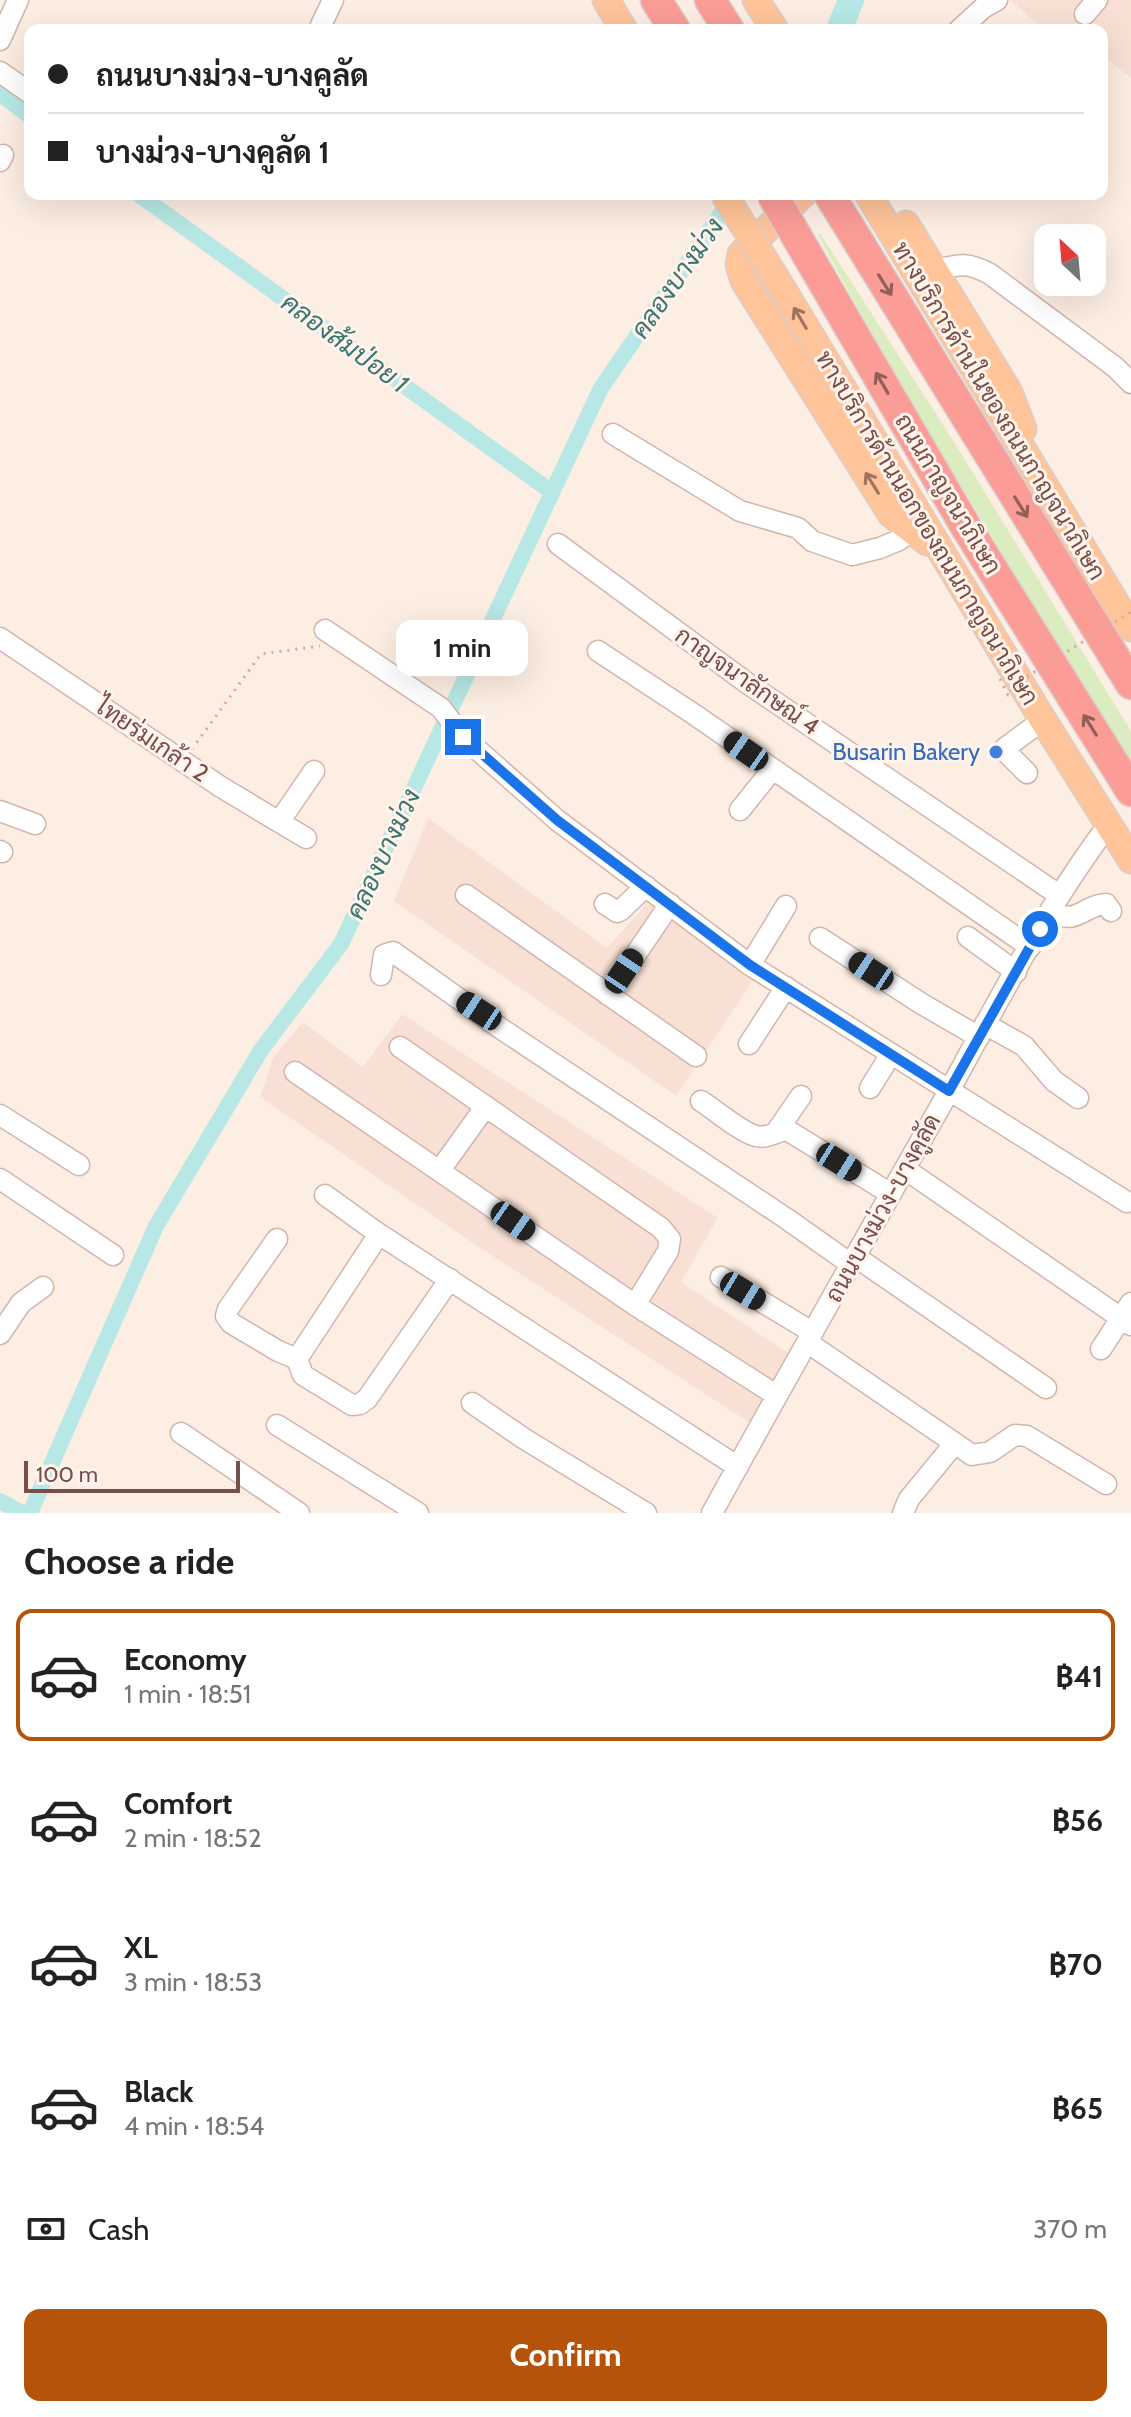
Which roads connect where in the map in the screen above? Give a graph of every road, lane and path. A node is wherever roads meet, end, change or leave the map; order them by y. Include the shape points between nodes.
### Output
1 (18, 0) edge
2 (333, 0) edge
3 (587, 0) edge
4 (606, 0) edge
5 (656, 0) edge
6 (710, 0) edge
7 (756, 0) edge
8 (774, 0) edge
9 (997, 0) edge
10 (321, 24) edge
11 (600, 24) edge
12 (620, 24) edge
13 (671, 24) edge
14 (725, 24) edge
15 (771, 24) edge
16 (787, 24) edge
17 (966, 24) edge
18 (0, 40) edge
19 (0, 72) edge
20 (24, 89) edge
21 (728, 200) edge
22 (775, 200) edge
23 (797, 200) edge
24 (872, 200) edge
25 (891, 200) edge
26 (836, 207) edge
27 (936, 270) junction
28 (1131, 383) edge
29 (613, 434) dead end
30 (1028, 461) junction
31 (913, 529) junction
32 (558, 544) dead end
33 (945, 558) junction
34 (1131, 612) edge
35 (1131, 628) edge
36 (325, 630) dead end
37 (0, 638) edge
38 (343, 642) junction
39 (598, 651) dead end
40 (1000, 679) dead end
41 (1131, 684) edge
42 (1043, 720) junction
43 (183, 762) junction
44 (772, 770) junction
45 (314, 771) dead end
46 (1027, 773) dead end
47 (1131, 791) edge
48 (740, 810) dead end
49 (0, 811) edge
50 (279, 822) junction
51 (35, 824) dead end
52 (1109, 824) junction
53 (306, 838) dead end
54 (1131, 860) edge
55 (646, 886) junction
56 (466, 895) dead end
57 (1054, 903) junction
58 (605, 904) dead end
59 (670, 904) junction
60 (786, 906) dead end
61 (1111, 911) dead end
62 (968, 937) dead end
63 (820, 938) dead end
64 (1030, 947) junction
65 (750, 965) junction
66 (1016, 972) junction
67 (381, 975) dead end
68 (786, 987) junction
69 (608, 995) junction
70 (982, 1031) junction
71 (749, 1044) dead end
72 (400, 1047) dead end
73 (891, 1054) junction
74 (696, 1056) dead end
75 (295, 1072) dead end
76 (870, 1088) dead end
77 (949, 1091) junction
78 (801, 1096) dead end
79 (1078, 1098) dead end
80 (701, 1101) dead end
81 (486, 1106) junction
82 (0, 1115) edge
83 (777, 1131) junction
84 (79, 1165) dead end
85 (905, 1169) junction
86 (440, 1170) junction
87 (0, 1179) edge
88 (891, 1194) junction
89 (325, 1195) dead end
90 (1127, 1202) dead end
91 (379, 1234) junction
92 (277, 1239) dead end
93 (113, 1255) dead end
94 (854, 1261) junction
95 (721, 1277) dead end
96 (450, 1279) junction
97 (43, 1287) dead end
98 (635, 1305) junction
99 (1128, 1316) edge
100 (0, 1334) edge
101 (810, 1337) junction
102 (1101, 1349) dead end
103 (297, 1359) junction
104 (1046, 1388) dead end
105 (776, 1395) junction
106 (472, 1403) dead end
107 (277, 1425) dead end
108 (181, 1433) dead end
109 (955, 1443) junction
110 (738, 1467) junction
111 (1106, 1484) dead end
112 (412, 1511) edge
113 (299, 1513) edge
114 (646, 1513) edge
115 (712, 1513) edge
116 (903, 1513) edge

1 - 18 street
2 - 10 street
3 - 11 main road
4 - 12 main road
5 - 13 highway
6 - 14 highway
7 - 15 main road
8 - 16 main road
9 - 17 street
19 - 20 street
33 -> 21 main road, ทางบริการด้านนอกของถนนกาญจนาภิเษก, bridge
47 -> 22 highway, ถนนกาญจนาภิเษก, bridge via 966,527
31 -> 23 main road via 891,514 741,273 741,254
24 - 30 main road, ทางบริการด้านในของถนนกาญจนาภิเษก
25 - 27 main road
26 -> 41 highway
27 - 28 street via 972,264 990,274
27 - 30 main road via 1009,392
29 - 31 street via 740,511 798,528 812,541 852,555 899,540
30 - 35 main road, ทางบริการด้านในของถนนกาญจนาภิเษก
31 - 33 main road
32 - 57 street, กาญจนาลักษณ์ 4
33 - 42 main road, ทางบริการด้านนอกของถนนกาญจนาภิเษก
34 - 40 path, bridge via 1010,687 1008,695
36 - 38 street
37 - 43 street, ไทยร่มเกล้า 2
38 - 43 path via 261,654
38 - 55 street via 441,708 463,737 557,820
39 - 44 street
42 - 46 street via 1005,748
42 - 52 main road, ทางบริการด้านนอกของถนนกาญจนาภิเษก
43 - 50 street, ไทยร่มเกล้า 2
44 - 48 street
44 - 64 street
45 - 50 street
49 - 51 street
50 - 53 street, ไทยร่มเกล้า 2
52 - 54 main road, ทางบริการด้านนอกของถนนกาญจนาภิเษก
52 - 57 street, ถนนบางม่วง-บางคูลัด
55 - 58 street via 617,912
55 - 59 street
56 - 69 street
57 - 61 street via 1061,917 1106,904
57 - 64 street, ถนนบางม่วง-บางคูลัด
59 - 65 street
59 - 69 street
60 - 65 street
62 - 66 street
63 - 70 street via 922,1004
64 - 66 street, ถนนบางม่วง-บางคูลัด
65 - 68 street
66 - 70 street, ถนนบางม่วง-บางคูลัด
67 - 94 street via 384,955 393,952
68 - 71 street
68 - 73 street
69 - 74 street
70 - 77 street, ถนนบางม่วง-บางคูลัด
70 - 79 street via 1024,1046 1054,1081
72 - 81 street
73 - 76 street
73 - 77 street
75 - 86 street
77 - 85 street, ถนนบางม่วง-บางคูลัด
77 - 90 street
78 - 83 street
80 - 83 street via 754,1136
81 - 86 street
81 - 98 street via 670,1239
82 - 84 street
83 - 88 street via 787,1130
85 - 88 street, ถนนบางม่วง-บางคูลัด
85 - 99 street
86 - 98 street
87 - 93 street
88 - 94 street, ถนนบางม่วง-บางคูลัด
89 - 91 street
91 - 96 street
91 - 103 street
92 - 103 street via 226,1316
94 - 101 street, ถนนบางม่วง-บางคูลัด
94 - 104 street
95 - 101 street
96 - 103 street via 360,1404 352,1405 303,1375
96 - 110 street
97 - 100 street via 21,1303
98 - 105 street
99 - 102 street
101 - 105 street, ถนนบางม่วง-บางคูลัด
101 - 109 street
105 - 110 street, ถนนบางม่วง-บางคูลัด
106 - 114 street
107 - 112 street
108 - 113 street
109 - 111 street via 972,1455 982,1455 1015,1435 1027,1436
109 - 116 street
110 - 115 street, ถนนบางม่วง-บางคูลัด

